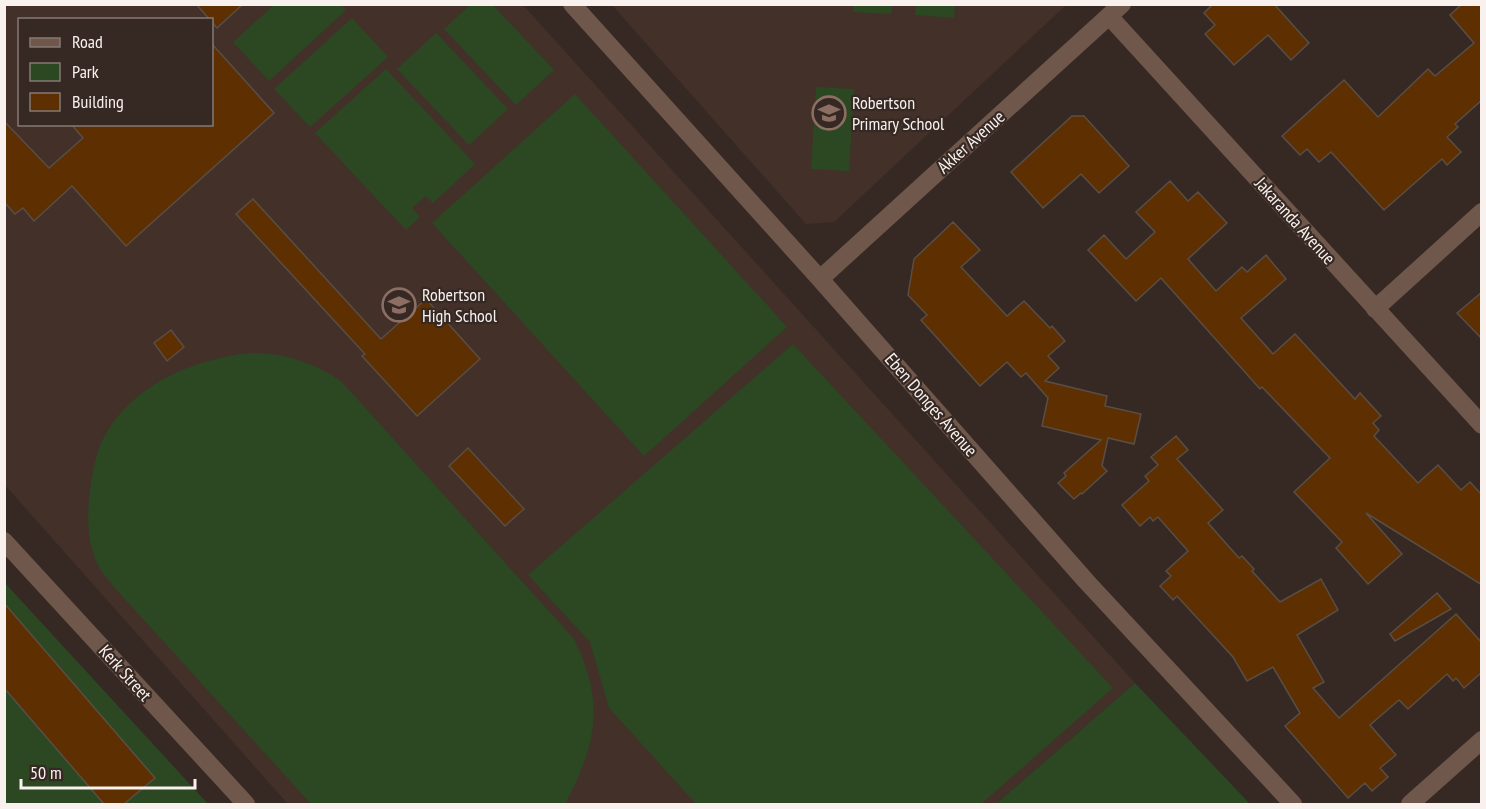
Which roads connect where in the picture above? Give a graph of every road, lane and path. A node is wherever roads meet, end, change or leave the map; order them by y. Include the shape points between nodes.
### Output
1 (572, 4) edge
2 (1116, 10) edge
3 (1482, 212) edge
4 (820, 279) junction
5 (1376, 309) junction
6 (1482, 425) edge
7 (4, 541) edge
8 (1482, 740) edge
9 (246, 804) edge
10 (1293, 804) edge
11 (1410, 804) edge

1 - 4 street, Eben Donges Avenue
2 - 4 street, Akker Avenue
2 - 5 street, Jakaranda Avenue
3 - 5 street
4 - 10 street, Eben Donges Avenue via 1086,581
5 - 6 street, Jakaranda Avenue
7 - 9 street, Kerk Street
8 - 11 street

